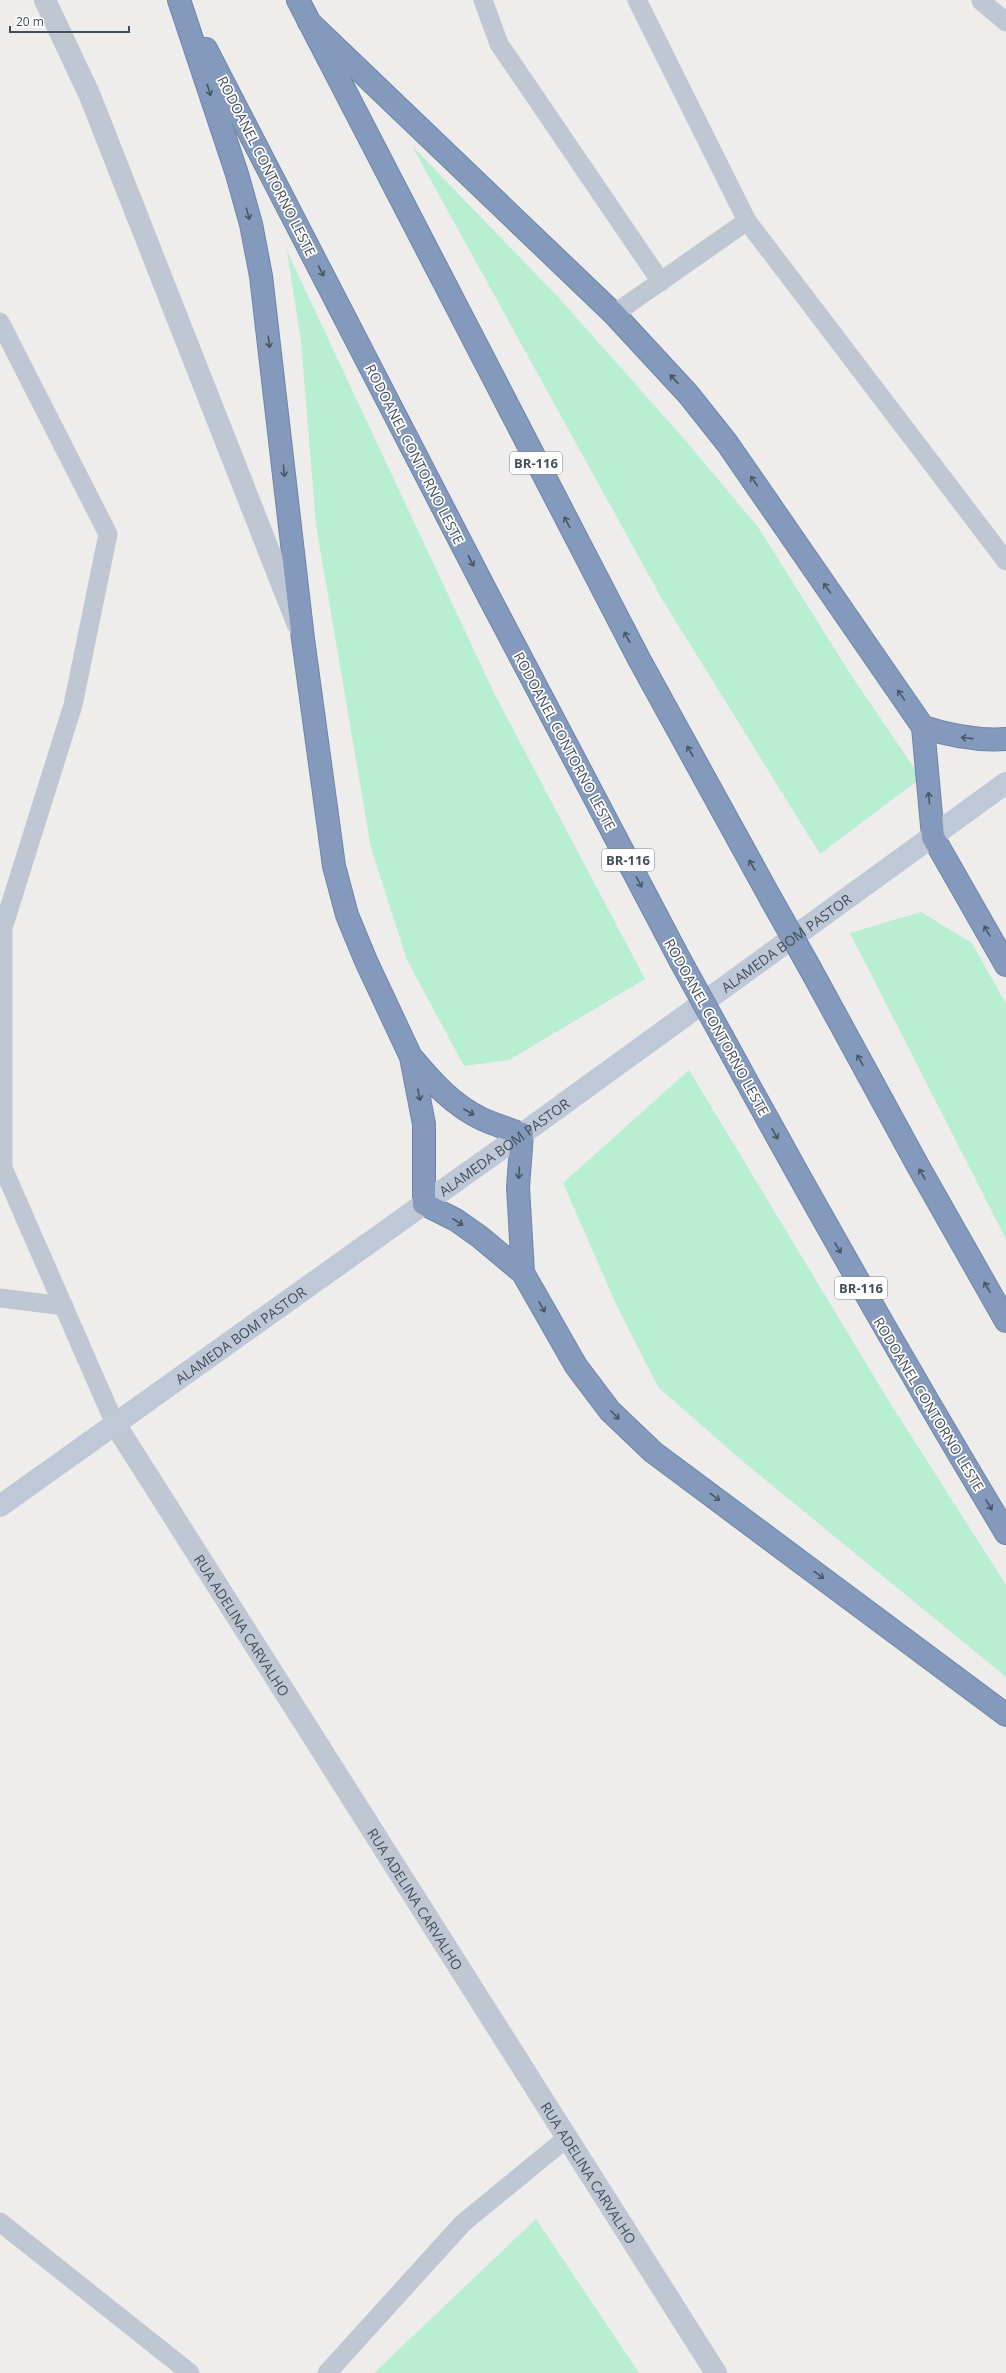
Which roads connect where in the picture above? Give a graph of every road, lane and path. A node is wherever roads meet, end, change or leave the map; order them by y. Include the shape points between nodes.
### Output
1 (45, 0) edge
2 (180, 0) edge
3 (298, 0) edge
4 (483, 0) edge
5 (637, 0) edge
6 (981, 1) edge
7 (309, 22) junction
8 (1006, 22) edge
9 (747, 221) junction
10 (661, 282) junction
11 (614, 314) junction
12 (0, 322) edge
13 (1006, 561) edge
14 (304, 639) junction
15 (923, 727) junction
16 (1006, 739) edge
17 (1006, 783) edge
18 (933, 837) junction
19 (1006, 965) edge
20 (411, 1057) junction
21 (522, 1134) junction
22 (424, 1204) junction
23 (523, 1273) junction
24 (0, 1298) edge
25 (64, 1306) junction
26 (1006, 1321) edge
27 (115, 1424) junction
28 (0, 1506) edge
29 (1006, 1533) edge
30 (1006, 1715) edge
31 (568, 2137) junction
32 (0, 2222) edge
33 (190, 2373) edge
34 (327, 2373) edge
35 (716, 2373) edge

1 - 14 street via 90,96
2 -> 14 highway via 251,224 261,276
2 -> 29 highway, RODOANEL CONTORNO LESTE / BR-116, bridge via 680,960 852,1273
3 - 7 highway, BR-116
4 - 10 lane via 499,44
5 - 9 lane
6 - 8 lane
7 - 11 highway
26 -> 7 highway, BR-116, bridge via 632,646
9 - 10 lane
9 - 13 lane
10 - 11 lane
15 -> 11 highway via 727,443 688,394
12 - 25 lane via 108,534 73,705 3,928 3,1168
14 - 20 highway via 334,866 348,915 366,961
16 -> 15 highway via 986,740 952,736
18 -> 15 highway
17 - 18 main road, ALAMEDA BOM PASTOR
19 -> 18 highway
18 - 21 main road, ALAMEDA BOM PASTOR
20 -> 21 highway via 434,1084 457,1104 482,1119
20 -> 22 highway via 424,1124
21 - 22 main road, ALAMEDA BOM PASTOR
21 -> 23 highway via 518,1187
22 -> 23 highway via 456,1220
22 - 27 main road, ALAMEDA BOM PASTOR
23 -> 30 highway via 576,1366 610,1410 653,1452
24 - 25 lane
25 - 27 lane
27 - 28 main road, ALAMEDA BOM PASTOR
27 - 31 street, RUA ADELINA CARVALHO
31 - 34 lane via 463,2224
31 - 35 street, RUA ADELINA CARVALHO
32 - 33 lane

